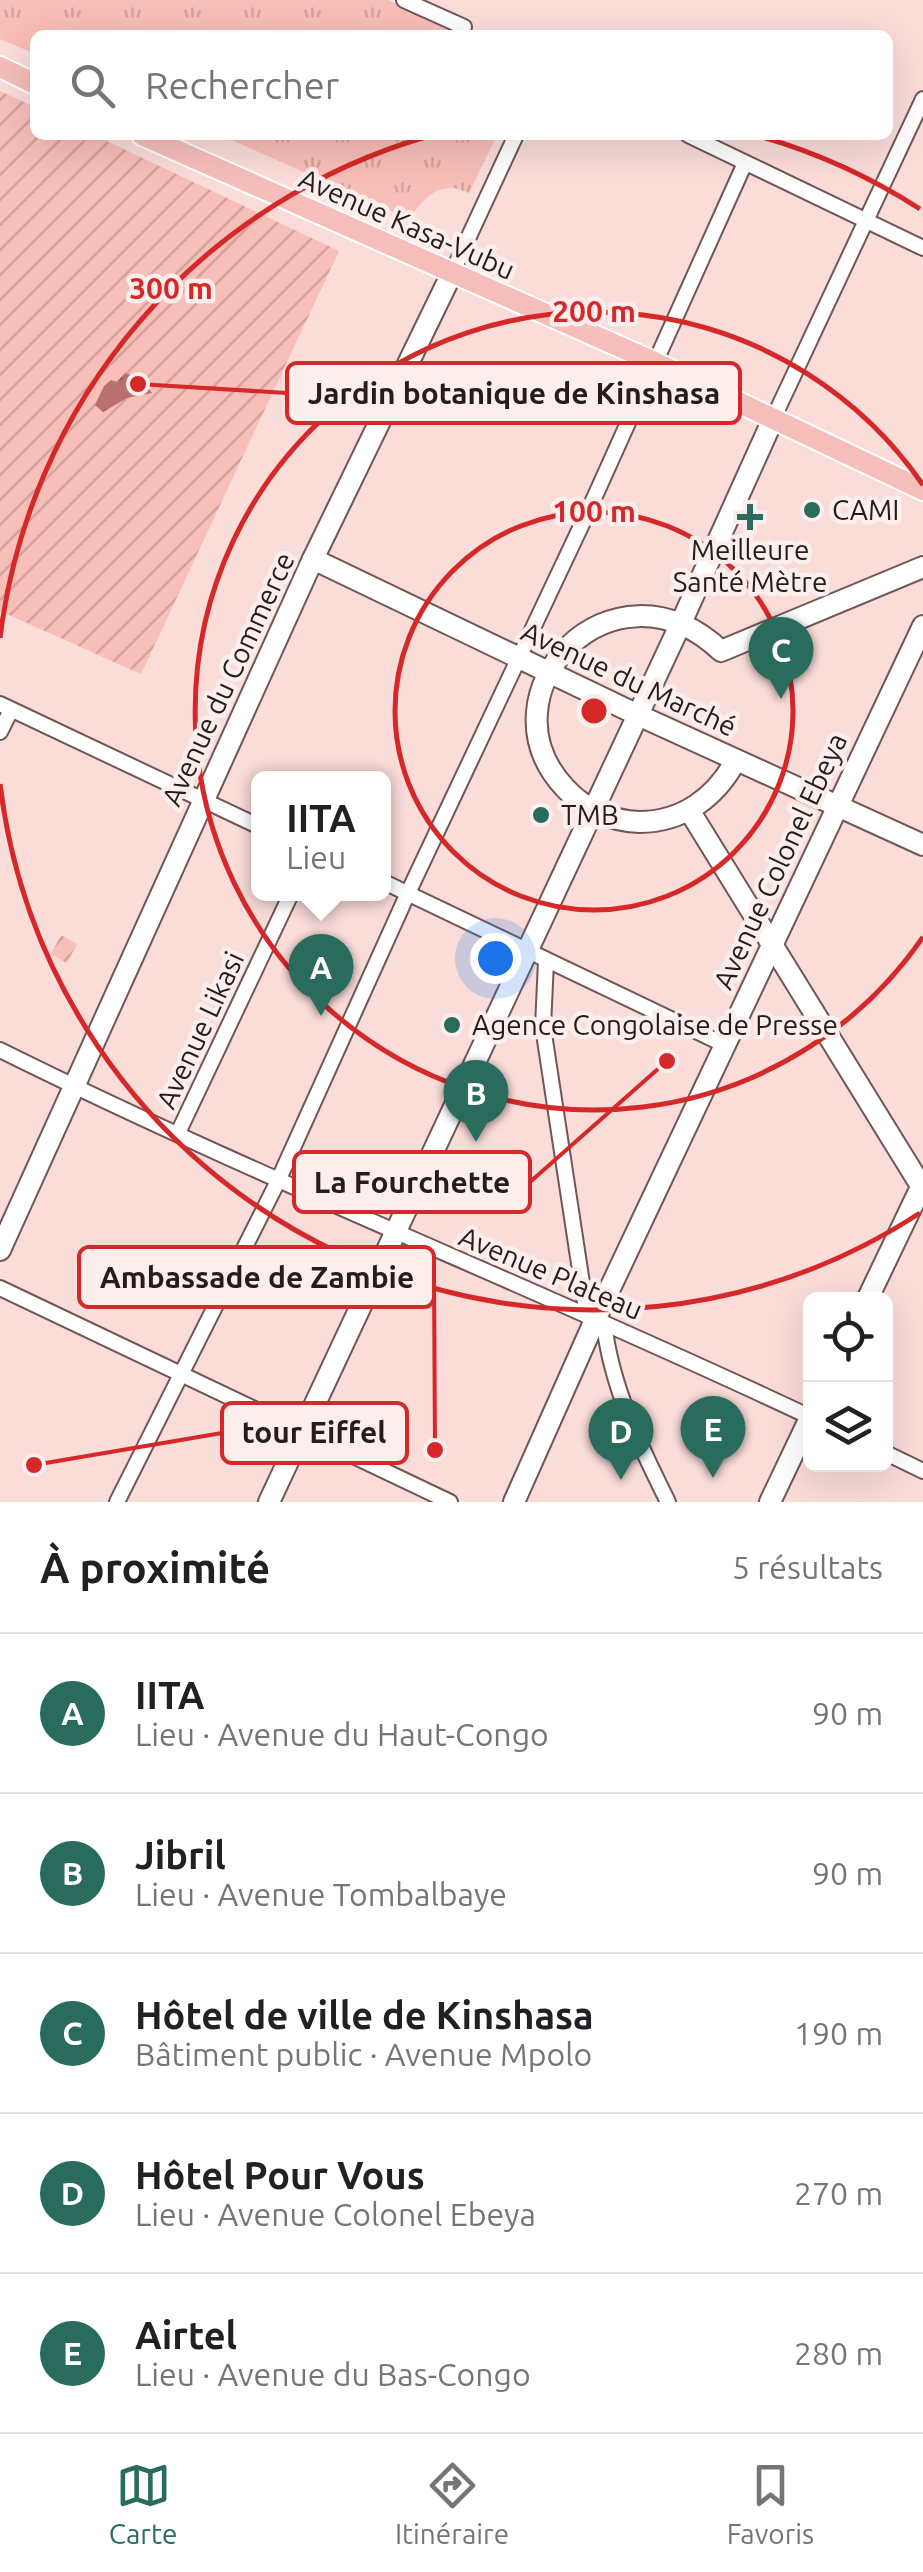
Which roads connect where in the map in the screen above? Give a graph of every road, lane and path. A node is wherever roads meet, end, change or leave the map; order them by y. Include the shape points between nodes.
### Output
1 (404, 0) edge
2 (464, 27) dead end
3 (0, 67) edge
4 (30, 82) edge
5 (923, 98) edge
6 (153, 140) edge
7 (514, 140) edge
8 (698, 140) edge
9 (746, 163) junction
10 (864, 221) junction
11 (923, 248) edge
12 (452, 273) junction
13 (654, 362) junction
14 (774, 418) junction
15 (923, 490) edge
16 (312, 559) junction
17 (923, 567) edge
18 (682, 623) junction
19 (923, 626) edge
20 (521, 658) junction
21 (549, 672) junction
22 (5, 707) edge
23 (638, 715) junction
24 (0, 732) edge
25 (736, 760) junction
26 (202, 800) junction
27 (837, 803) junction
28 (592, 810) junction
29 (690, 810) junction
30 (251, 823) edge
31 (923, 845) edge
32 (391, 885) edge
33 (408, 893) junction
34 (289, 901) edge
35 (772, 943) junction
36 (526, 951) junction
37 (546, 961) junction
38 (725, 1045) junction
39 (0, 1050) edge
40 (75, 1087) junction
41 (178, 1133) junction
42 (278, 1181) junction
43 (922, 1186) edge
44 (396, 1233) junction
45 (0, 1250) edge
46 (0, 1288) edge
47 (871, 1292) edge
48 (596, 1320) junction
49 (181, 1376) junction
50 (803, 1414) edge
51 (803, 1432) edge
52 (303, 1434) junction
53 (893, 1457) edge
54 (923, 1472) edge
55 (117, 1502) edge
56 (269, 1502) edge
57 (450, 1502) edge
58 (514, 1502) edge
59 (668, 1502) edge
60 (770, 1502) edge

1 - 2 street
3 - 4 main road
5 - 10 street
6 - 12 main road, Avenue Kasa-Vubu
7 - 12 street, Avenue du Commerce
8 - 9 street
9 - 10 street
9 - 13 street
10 - 11 street
10 - 14 street
12 - 13 main road, Avenue Kasa-Vubu
12 - 16 street, Avenue du Commerce
13 - 14 main road, Avenue Kasa-Vubu
13 - 20 street
14 - 15 main road, Avenue Kasa-Vubu
14 - 18 street
16 - 20 street, Avenue du Marché
16 - 26 street, Avenue du Commerce
17 - 18 street via 721,651
18 - 21 street via 644,615 606,621 573,641
18 - 23 street
19 - 27 street, Avenue Colonel Ebeya
20 - 21 street, Avenue du Marché
20 - 33 street
21 - 23 street, Avenue du Marché
21 - 28 street via 540,738 558,780
22 - 24 street
22 - 26 street
23 - 25 street, Avenue du Marché
23 - 28 street
25 - 27 street, Avenue du Marché
25 - 29 street via 717,789
26 - 30 street
26 - 40 street, Avenue du Commerce
27 - 31 street, Avenue du Marché
27 - 35 street, Avenue Colonel Ebeya
28 - 29 street via 651,822
28 - 36 street
29 - 35 street
32 - 33 street
33 - 36 street
33 - 42 street
34 - 41 street, Avenue Likasi
35 - 38 street, Avenue Colonel Ebeya
35 - 43 street
36 - 37 street
36 - 44 street
37 - 38 street
37 - 48 street via 543,1027
38 - 48 street, Avenue Colonel Ebeya
39 - 40 street, Avenue Plateau
40 - 41 street, Avenue Plateau
40 - 45 street, Avenue du Commerce
41 - 42 street, Avenue Plateau
42 - 44 street, Avenue Plateau
42 - 49 street
43 - 47 street
44 - 48 street, Avenue Plateau
44 - 52 street
46 - 49 street
48 - 50 street, Avenue Plateau
48 - 58 street, Avenue Colonel Ebeya
48 - 59 street
49 - 52 street
49 - 55 street
51 - 60 street
52 - 56 street
52 - 57 street
53 - 54 street

